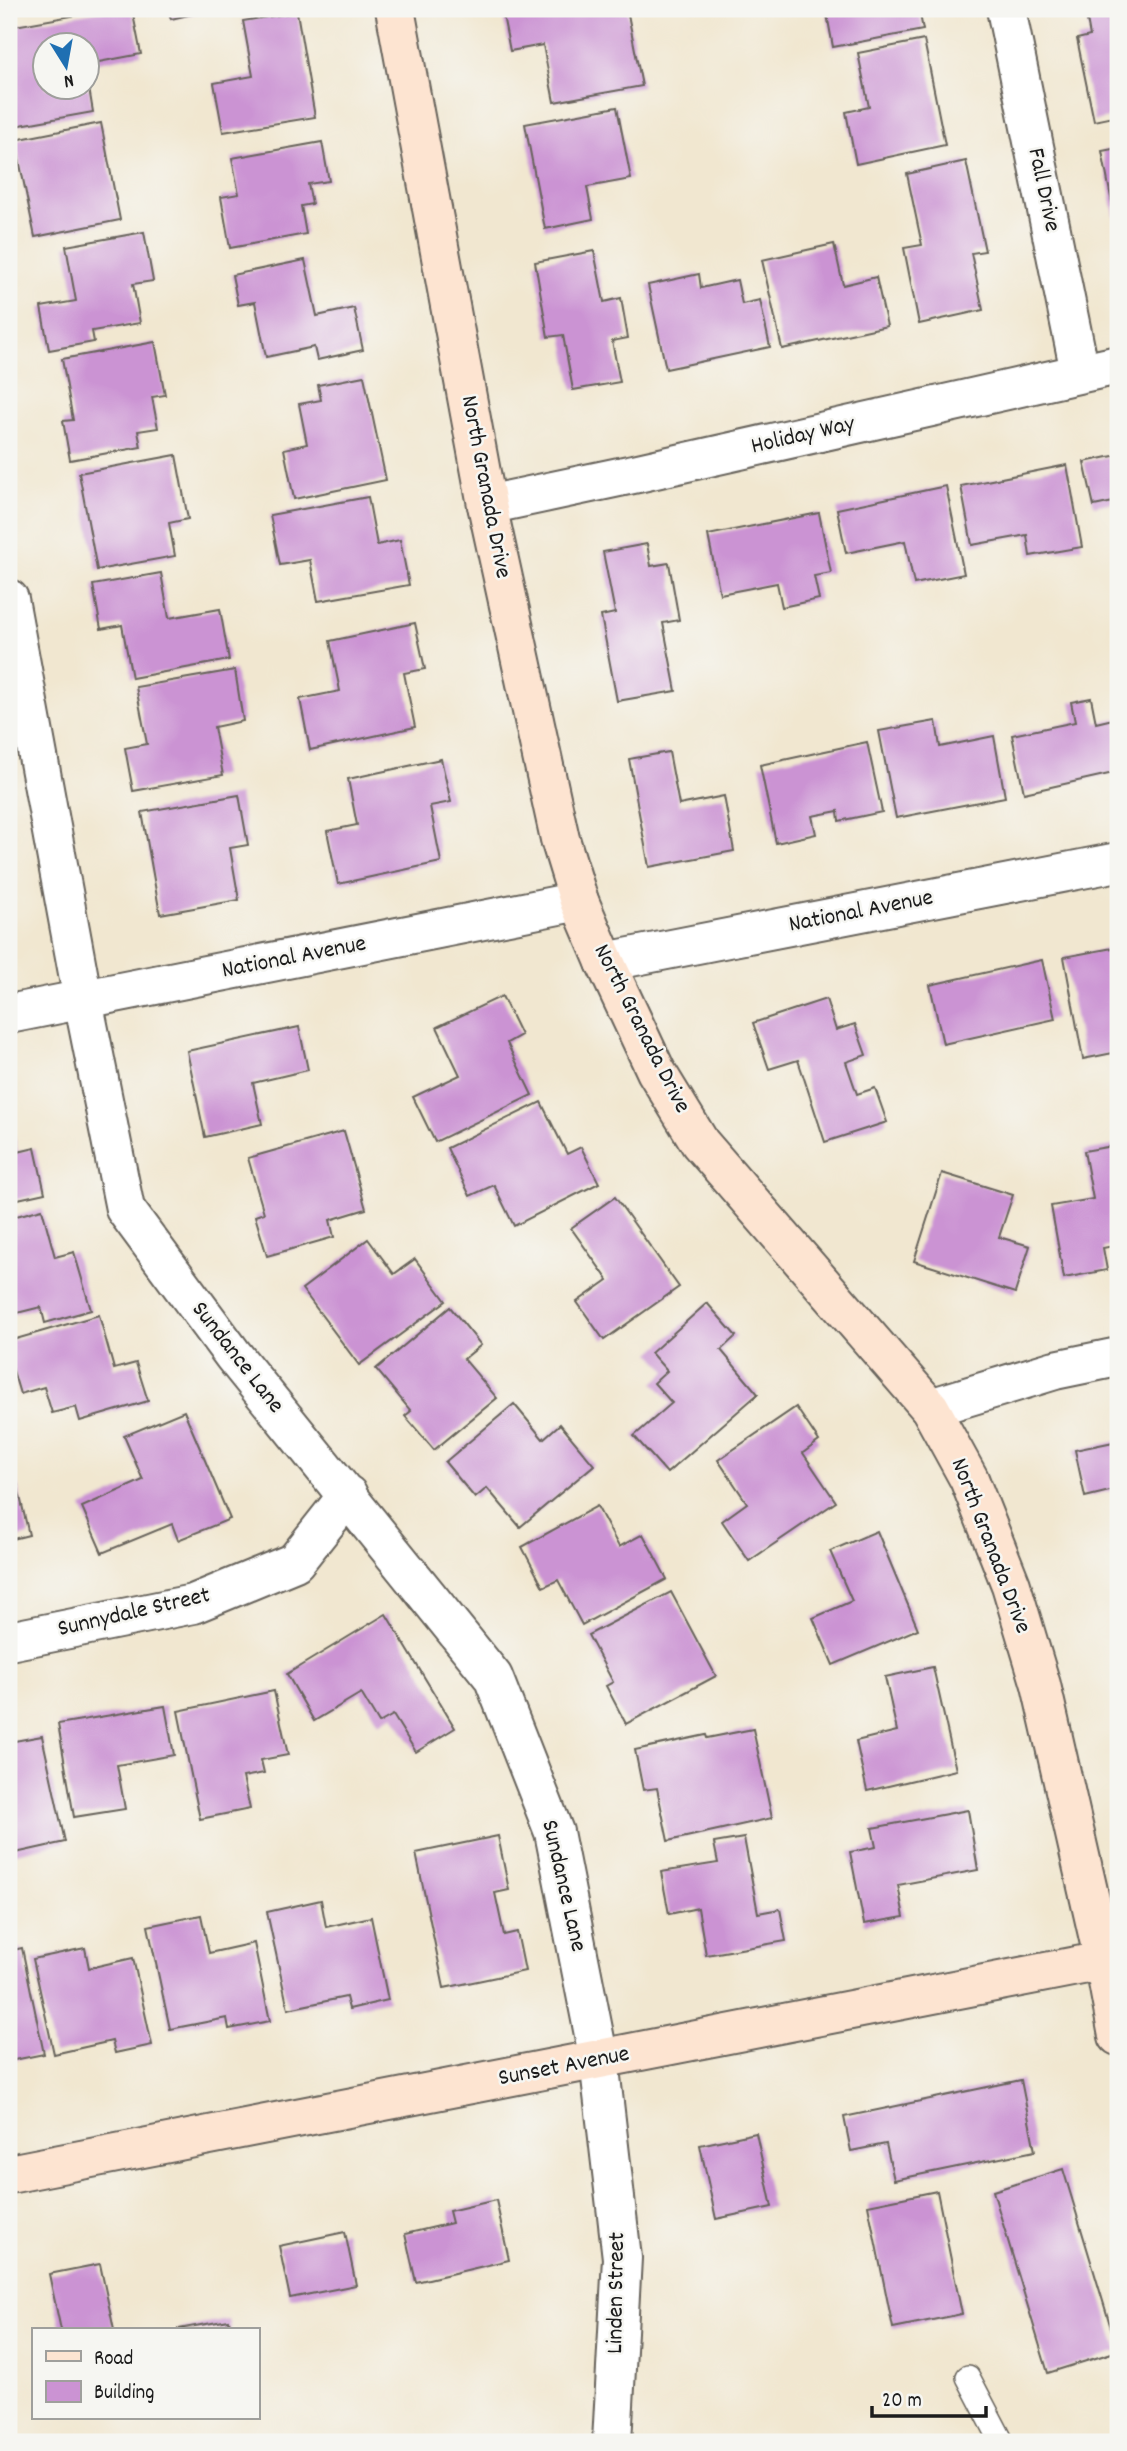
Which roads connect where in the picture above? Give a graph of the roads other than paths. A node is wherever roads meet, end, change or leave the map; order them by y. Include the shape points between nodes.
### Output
1 (395, 9) edge
2 (1006, 9) edge
3 (1118, 365) edge
4 (1080, 372) junction
5 (487, 505) junction
6 (9, 598) edge
7 (1118, 862) edge
8 (579, 901) junction
9 (605, 962) junction
10 (83, 1000) junction
11 (9, 1014) edge
12 (1118, 1357) edge
13 (930, 1408) junction
14 (348, 1494) junction
15 (9, 1641) edge
16 (1111, 1960) edge
17 (1118, 2036) edge
18 (599, 2060) junction
19 (9, 2174) edge
20 (968, 2377) dead end
21 (612, 2442) edge
22 (1002, 2442) edge

1 - 5 street, North Granada Drive
2 - 4 street, Fall Drive
3 - 4 street, Holiday Way
4 - 5 street, Holiday Way
5 - 8 street, North Granada Drive via 560,839
6 - 10 street, Sundance Lane
7 - 9 street, National Avenue
8 - 9 street, North Granada Drive
8 - 10 street, National Avenue
9 - 13 street, North Granada Drive via 656,1071 700,1143
10 - 11 street, National Avenue
10 - 14 street, Sundance Lane via 125,1209 233,1355
12 - 13 street via 1055,1370
13 - 16 street, North Granada Drive via 969,1479 1011,1585
14 - 15 street, Sunnydale Street via 295,1562 193,1604
14 - 18 street, Sundance Lane via 494,1677 554,1832
16 - 17 street, North Granada Drive
16 - 18 street, Sunset Avenue
18 - 19 street, Sunset Avenue
18 - 21 street, Linden Street via 622,2258
20 - 22 lane

